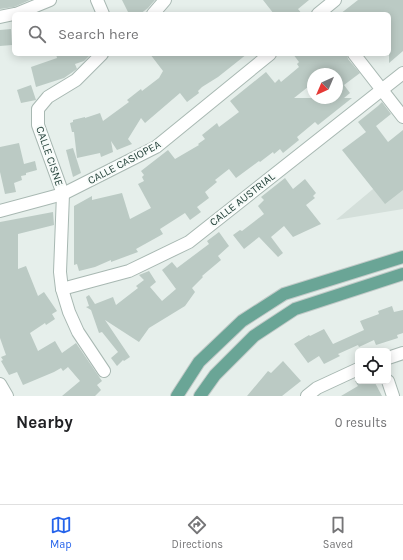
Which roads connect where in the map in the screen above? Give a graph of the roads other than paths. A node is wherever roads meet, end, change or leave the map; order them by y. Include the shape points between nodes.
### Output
1 (50, 0) edge
2 (97, 0) edge
3 (165, 0) edge
4 (335, 0) edge
5 (20, 12) edge
6 (102, 12) edge
7 (155, 12) edge
8 (321, 12) edge
9 (12, 15) edge
10 (0, 17) edge
11 (100, 56) edge
12 (268, 56) edge
13 (356, 56) edge
14 (403, 73) edge
15 (382, 90) junction
16 (403, 117) edge
17 (63, 194) junction
18 (0, 211) edge
19 (403, 257) edge
20 (403, 274) edge
21 (62, 289) junction
22 (403, 353) edge
23 (391, 357) edge
24 (355, 370) edge
25 (104, 371) dead end
26 (0, 384) edge
27 (389, 384) edge
28 (7, 396) edge
29 (177, 396) edge
30 (200, 396) edge
31 (307, 396) edge
32 (393, 396) edge

1 - 5 street
2 - 6 street
3 - 7 street
4 - 8 street
9 - 10 street
11 - 17 street, CALLE CISNE via 76,80 48,97 38,109 38,125
12 - 17 street, CALLE CASIOPEA via 156,147
13 - 15 street
14 - 15 street, CALLE AUSTRIAL
15 - 16 street
15 - 21 street, CALLE AUSTRIAL via 188,242 129,271
17 - 18 street, CALLE CASIOPEA
17 - 21 street, CALLE CISNE via 60,272
19 - 29 main road via 284,294 242,321 199,362
20 - 30 main road via 295,309 254,336 215,375
21 - 25 street, CALLE CISNE via 78,332
22 - 23 street
24 - 31 street via 317,388
26 - 28 street
27 - 32 street

